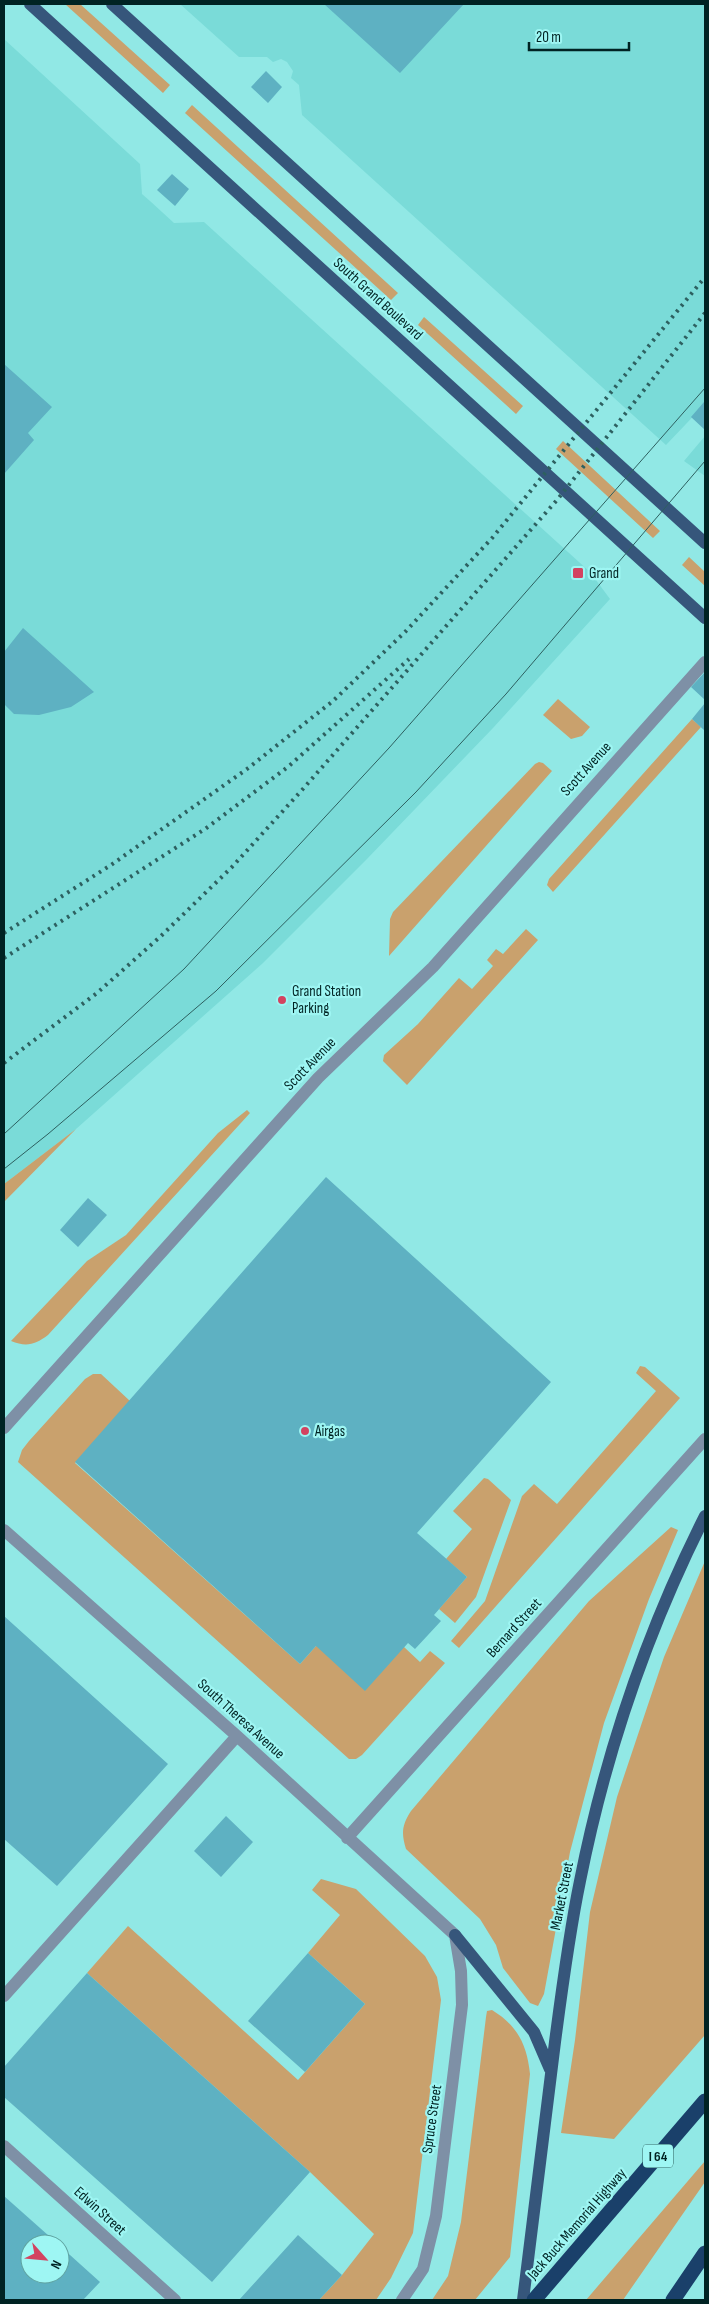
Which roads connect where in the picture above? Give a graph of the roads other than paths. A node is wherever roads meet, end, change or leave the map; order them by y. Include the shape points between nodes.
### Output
1 (30, 4) edge
2 (112, 4) edge
3 (705, 543) edge
4 (705, 618) edge
5 (705, 662) edge
6 (4, 1428) edge
7 (705, 1439) edge
8 (705, 1516) edge
9 (4, 1530) edge
10 (236, 1736) junction
11 (347, 1838) junction
12 (455, 1935) junction
13 (4, 1996) edge
14 (551, 2072) junction
15 (705, 2101) edge
16 (4, 2146) edge
17 (705, 2254) edge
18 (175, 2300) edge
19 (402, 2300) edge
20 (523, 2300) edge
21 (534, 2300) edge
22 (673, 2300) edge

1 - 4 main road, South Grand Boulevard
2 - 3 main road
5 - 6 street, Scott Avenue via 433,967 318,1078
7 - 11 street, Bernard Street
8 - 14 main road, Market Street via 659,1618 608,1767 580,1881
9 - 10 street, South Theresa Avenue
10 - 11 street, South Theresa Avenue
10 - 13 street
11 - 12 street, South Theresa Avenue
12 - 14 main road via 534,2032
12 - 19 street, Spruce Street via 462,2004 436,2216 423,2269
14 - 20 main road, Market Street
15 - 21 highway, Jack Buck Memorial Highway / I 64
16 - 18 street, Edwin Street
17 - 22 highway

